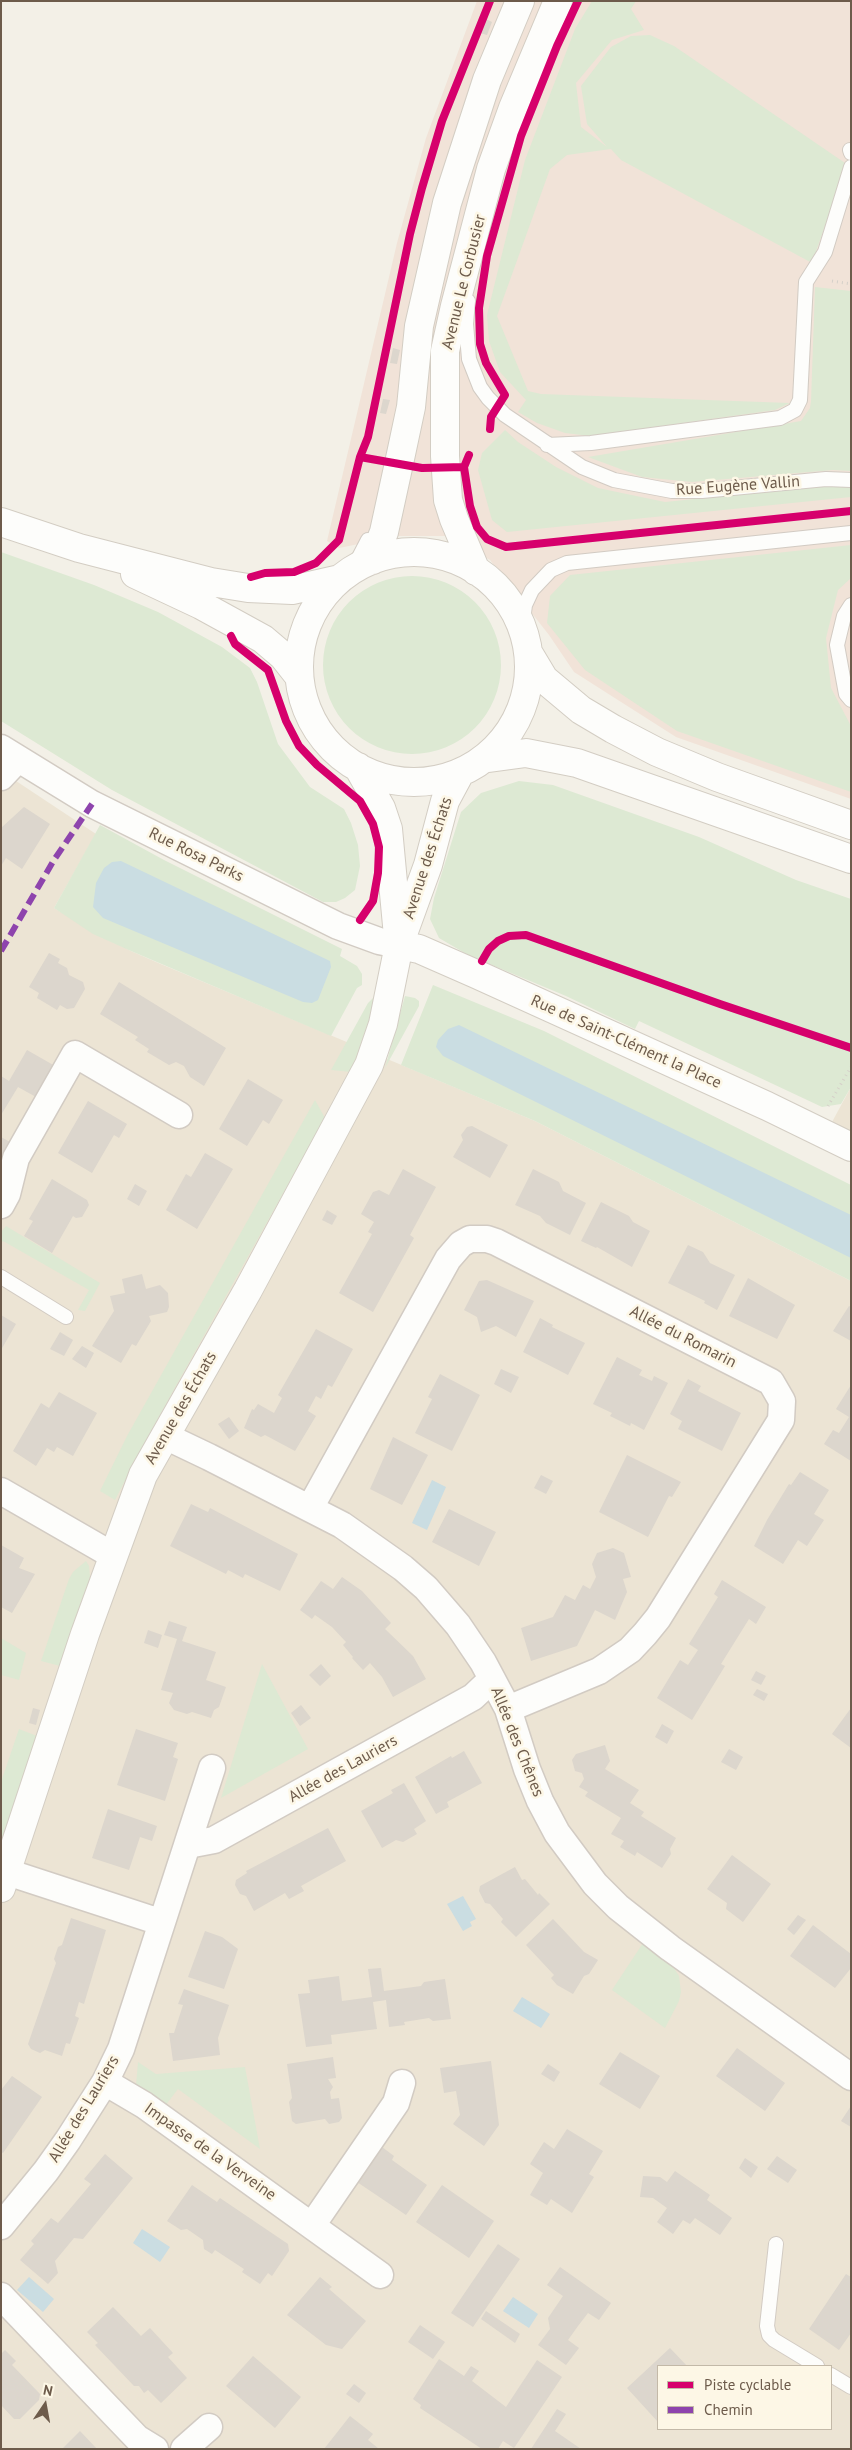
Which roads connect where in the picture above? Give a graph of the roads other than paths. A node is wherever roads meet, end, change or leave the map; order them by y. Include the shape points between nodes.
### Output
1 (520, 1) edge
2 (558, 1) edge
3 (851, 167) edge
4 (482, 207) junction
5 (547, 445) junction
6 (851, 480) edge
7 (1, 522) edge
8 (851, 533) edge
9 (80, 548) junction
10 (355, 568) junction
11 (476, 571) junction
12 (851, 606) edge
13 (526, 641) junction
14 (298, 675) junction
15 (851, 700) edge
16 (489, 758) junction
17 (7, 761) edge
18 (358, 767) junction
19 (460, 773) junction
20 (851, 825) edge
21 (851, 859) edge
22 (399, 945) junction
23 (179, 1115) dead end
24 (851, 1147) edge
25 (1, 1205) edge
26 (1, 1277) edge
27 (66, 1316) dead end
28 (165, 1436) junction
29 (1, 1491) edge
30 (310, 1508) junction
31 (112, 1555) junction
32 (492, 1679) junction
33 (508, 1710) junction
34 (212, 1768) dead end
35 (188, 1844) junction
36 (4, 1880) edge
37 (160, 1922) junction
38 (851, 2077) edge
39 (105, 2082) junction
40 (402, 2083) dead end
41 (313, 2224) junction
42 (1, 2226) edge
43 (776, 2244) dead end
44 (380, 2275) dead end
45 (1, 2296) edge
46 (815, 2365) edge
47 (832, 2376) edge
48 (851, 2387) edge
49 (208, 2427) dead end
50 (155, 2449) edge
51 (184, 2449) edge

1 - 10 street, Avenue Le Corbusier via 469,131 447,203 419,326 411,407 384,532
2 - 4 street, Avenue Le Corbusier via 513,108 491,169
3 - 5 lane via 825,252 806,282 800,400 795,410 780,418 591,443
4 - 5 lane, Rue Eugène Vallin via 466,324 469,359 488,398 505,415
4 - 11 street, Avenue Le Corbusier via 453,314 445,351 444,381 448,500
5 - 6 lane, Rue Eugène Vallin via 614,480 672,491 702,492 826,479
7 - 9 street
8 - 13 lane via 567,563 551,570 532,590 525,605
9 - 10 street via 211,582 248,588 292,590
9 - 14 street via 243,627 263,639
10 - 11 street via 393,554 420,553 448,559
10 - 14 street via 322,594 302,635
11 - 13 street via 508,602
12 - 15 lane via 844,616 837,645 846,694
13 - 16 street via 530,676 519,720 506,741
13 - 20 street via 544,679 581,710 613,729 657,752 718,777
14 - 18 street via 300,692 317,730
16 - 19 street
16 - 21 street via 526,753 577,764
17 - 22 street, Rue Rosa Parks via 320,917 379,941
18 - 19 street via 413,781
18 - 22 street, Avenue des Échats via 381,808 388,829
19 - 22 street, Avenue des Échats via 445,801 428,865
22 - 24 street, Rue de Saint-Clément la Place via 476,974
22 - 28 street, Avenue des Échats via 383,1024 369,1065
23 - 25 street via 75,1054 16,1158
26 - 27 lane
28 - 30 street, Allée des Chênes
28 - 31 street, Avenue des Échats via 144,1474
29 - 31 street
30 - 32 street, Allée des Chênes via 374,1547 426,1588 458,1625
30 - 33 street, Allée du Romarin via 448,1259 461,1244 470,1240 479,1238 496,1242 771,1382 782,1401 781,1420 654,1624 630,1650 599,1671
31 - 36 street, Avenue des Échats
32 - 33 street, Allée des Chênes
32 - 35 street, Allée des Lauriers via 473,1697 214,1840
33 - 38 street, Allée des Chênes via 540,1801 557,1833 595,1884 618,1907 670,1948
34 - 35 street, Allée des Lauriers
35 - 37 street, Allée des Lauriers
36 - 37 street
37 - 39 street, Allée des Lauriers via 121,2049
39 - 41 street, Impasse de la Verveine via 144,2105
39 - 42 street, Allée des Lauriers via 46,2171
40 - 41 street via 396,2103
41 - 44 street, Impasse de la Verveine
43 - 46 lane via 767,2326 769,2334
45 - 50 street via 137,2438
47 - 48 lane
49 - 51 street

